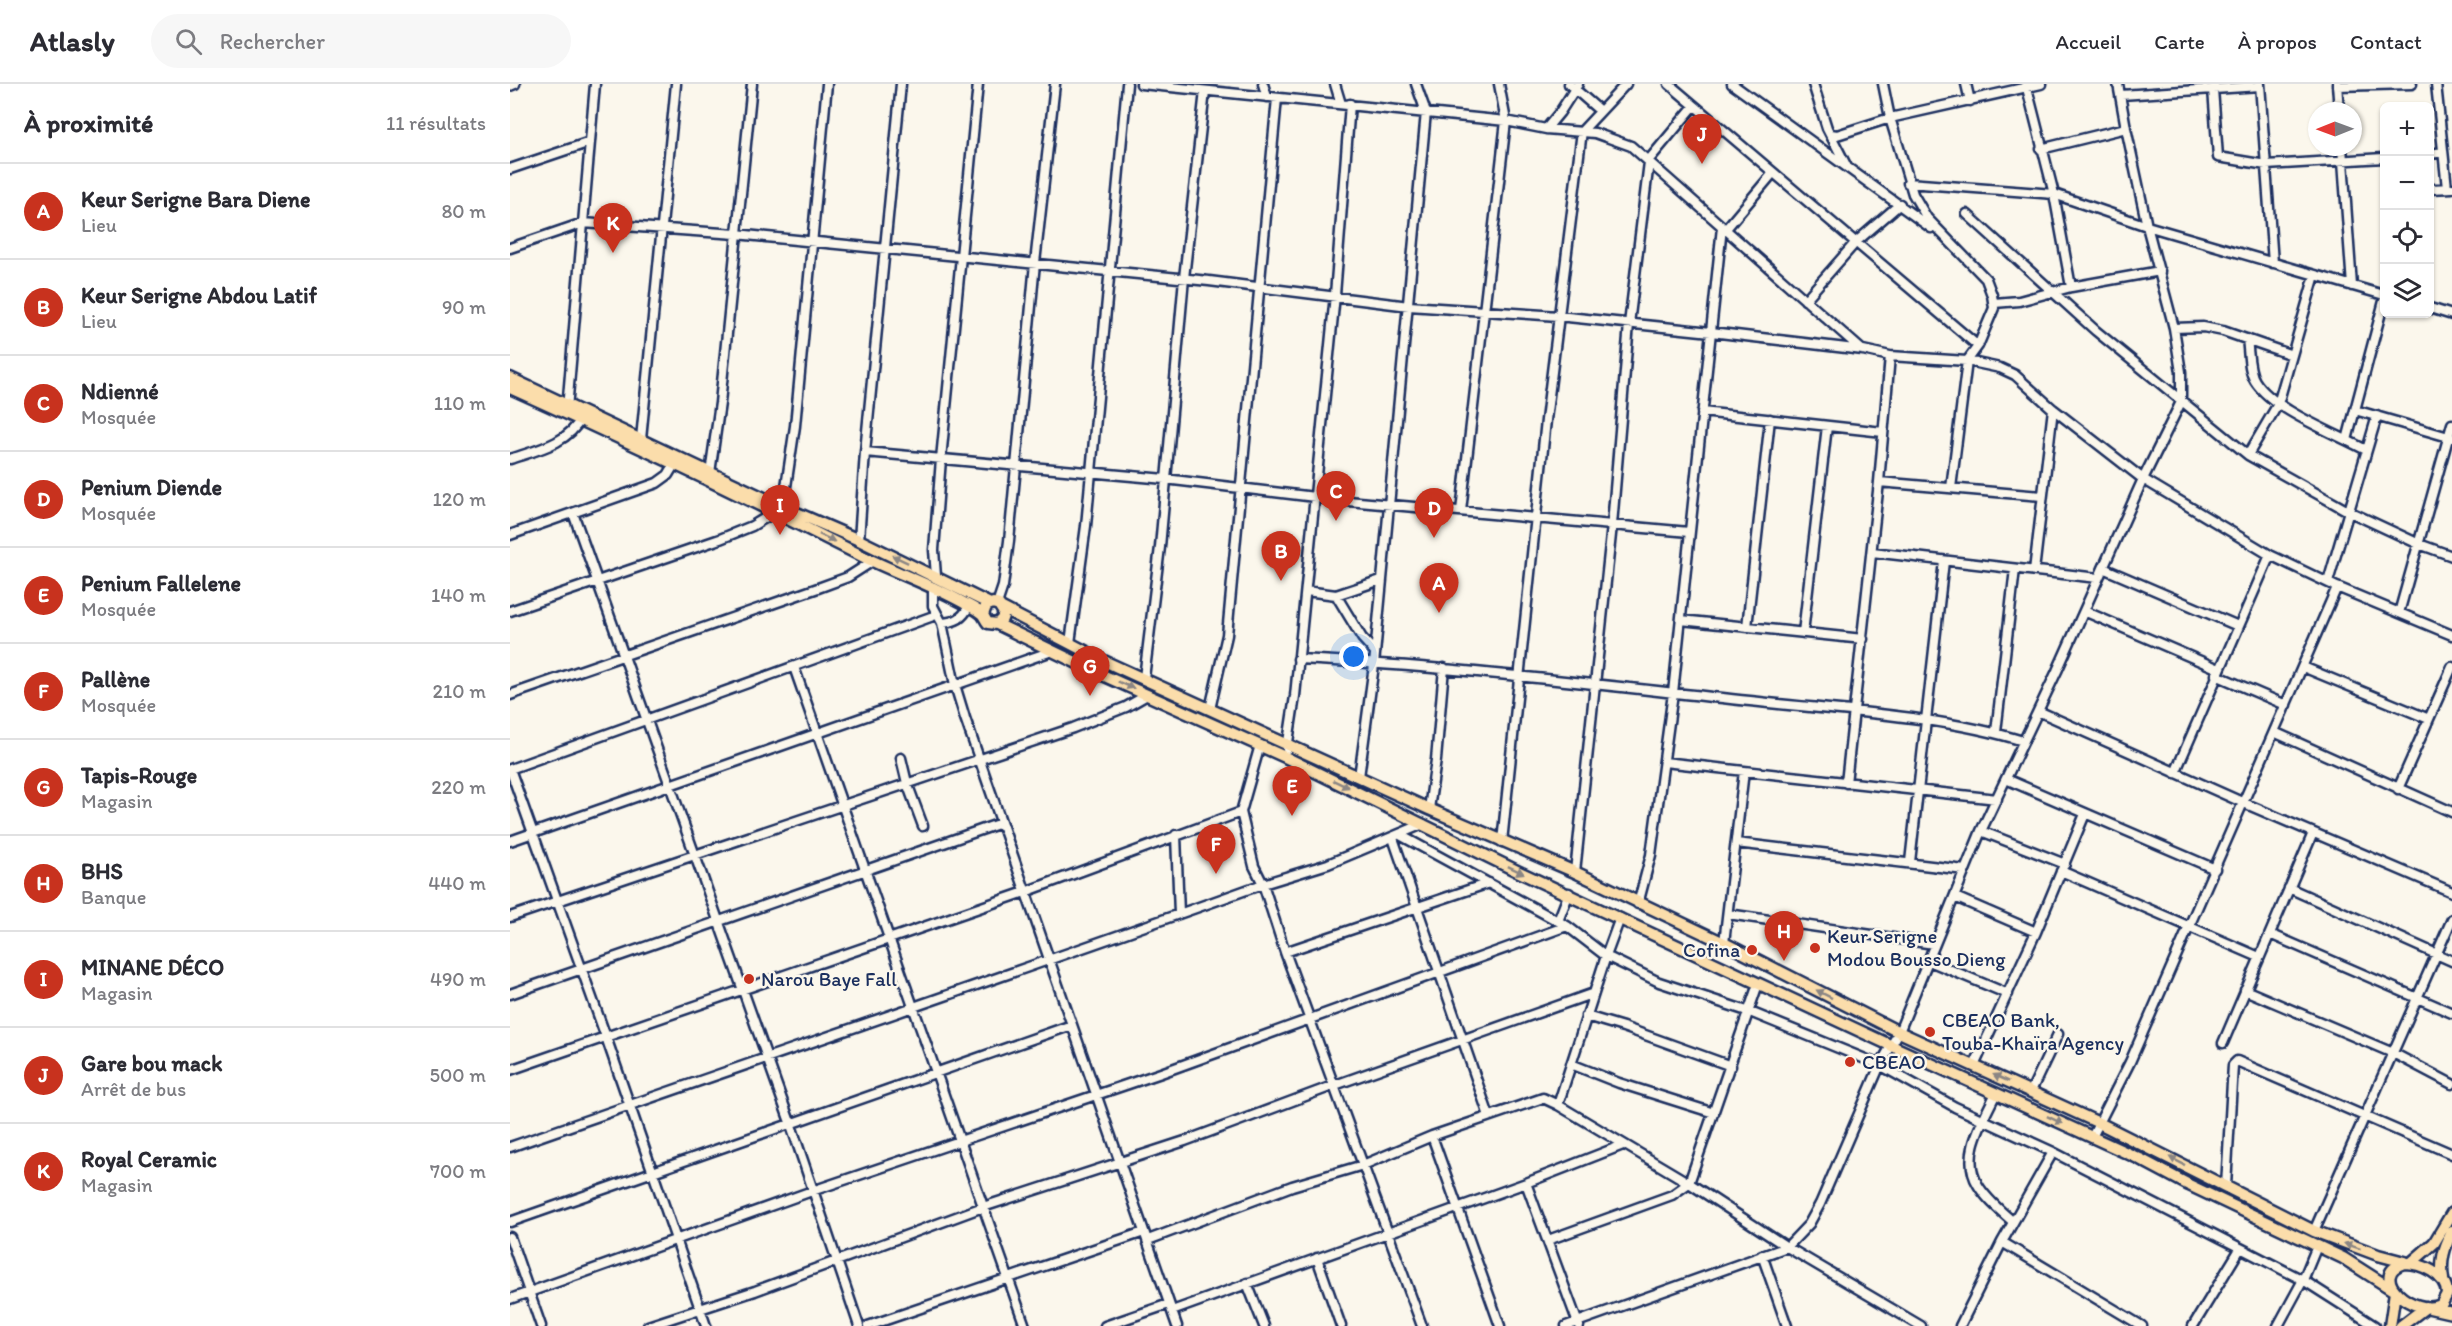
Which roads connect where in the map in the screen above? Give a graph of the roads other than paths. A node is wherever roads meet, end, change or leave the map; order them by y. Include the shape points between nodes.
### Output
1 (515, 84) edge
2 (594, 84) edge
3 (676, 84) edge
4 (752, 84) edge
5 (827, 84) edge
6 (901, 84) edge
7 (978, 84) edge
8 (1054, 84) edge
9 (1127, 84) edge
10 (1141, 84) edge
11 (1263, 84) edge
12 (1335, 84) edge
13 (1416, 84) edge
14 (1499, 84) edge
15 (1626, 84) edge
16 (1669, 84) edge
17 (1732, 84) edge
18 (1814, 84) edge
19 (1883, 84) edge
20 (1966, 84) edge
21 (2041, 84) edge
22 (2118, 84) edge
23 (2412, 84) edge
24 (2436, 84) edge
25 (2260, 85) edge
26 (2337, 85) edge
27 (510, 86) edge
28 (1182, 86) edge
29 (1574, 86) edge
30 (2026, 86) edge
31 (2213, 89) junction
32 (1205, 91) junction
33 (2121, 95) junction
34 (1272, 98) junction
35 (1970, 101) junction
36 (2338, 102) edge
37 (1345, 104) junction
38 (1694, 106) junction
39 (1600, 111) junction
40 (1426, 112) junction
41 (1890, 118) junction
42 (1506, 121) junction
43 (2126, 128) junction
44 (1546, 129) junction
45 (1582, 131) junction
46 (1831, 135) junction
47 (590, 142) junction
48 (2041, 148) junction
49 (2443, 152) junction
50 (2434, 153) edge
51 (2343, 156) edge
52 (2380, 158) edge
53 (2343, 160) junction
54 (1648, 161) junction
55 (2266, 165) junction
56 (510, 169) edge
57 (1848, 169) junction
58 (1773, 173) junction
59 (1908, 183) junction
60 (2450, 188) edge
61 (2434, 189) edge
62 (2054, 194) junction
63 (1900, 204) junction
64 (1967, 214) dead end
65 (583, 223) junction
66 (2147, 226) junction
67 (1723, 228) junction
68 (662, 229) junction
69 (736, 234) junction
70 (1948, 241) junction
71 (1856, 242) junction
72 (813, 243) junction
73 (510, 248) edge
74 (884, 249) junction
75 (960, 256) junction
76 (1035, 263) junction
77 (2273, 263) junction
78 (1109, 271) junction
79 (2160, 271) junction
80 (2315, 275) junction
81 (1184, 278) junction
82 (2352, 286) junction
83 (1260, 287) junction
84 (2071, 287) junction
85 (2051, 292) junction
86 (2380, 294) edge
87 (1335, 295) junction
88 (1805, 300) junction
89 (1994, 303) junction
90 (1409, 306) junction
91 (2434, 309) edge
92 (1484, 312) junction
93 (2452, 315) edge
94 (1558, 316) junction
95 (2380, 318) edge
96 (1629, 324) junction
97 (2174, 328) junction
98 (1711, 332) junction
99 (2247, 339) junction
100 (1978, 346) junction
101 (1863, 350) junction
102 (2292, 355) junction
103 (1890, 356) junction
104 (1967, 361) junction
105 (510, 378) edge
106 (510, 387) edge
107 (2181, 402) junction
108 (2278, 405) junction
109 (567, 408) junction
110 (2053, 409) junction
111 (2355, 410) junction
112 (1702, 412) junction
113 (583, 416) junction
114 (2377, 416) junction
115 (1770, 419) junction
116 (2452, 424) edge
117 (1827, 426) junction
118 (1883, 432) junction
119 (2450, 437) edge
120 (640, 439) junction
121 (2347, 440) junction
122 (2366, 450) junction
123 (865, 452) junction
124 (2248, 455) junction
125 (510, 459) edge
126 (941, 459) junction
127 (674, 465) junction
128 (1016, 466) junction
129 (710, 473) junction
130 (1091, 473) junction
131 (1165, 479) junction
132 (2143, 479) junction
133 (1879, 482) junction
134 (1240, 488) junction
135 (1951, 488) junction
136 (2042, 496) junction
137 (1314, 497) junction
138 (1389, 504) junction
139 (779, 510) junction
140 (1461, 511) junction
141 (2348, 511) junction
142 (573, 513) junction
143 (1536, 518) junction
144 (1612, 525) junction
145 (1689, 532) junction
146 (510, 535) edge
147 (859, 540) junction
148 (2419, 544) junction
149 (1872, 552) junction
150 (2270, 555) junction
151 (2452, 556) edge
152 (873, 561) junction
153 (1944, 561) junction
154 (2103, 568) junction
155 (2015, 569) junction
156 (2034, 571) junction
157 (2098, 578) junction
158 (598, 580) junction
159 (1381, 580) junction
160 (934, 582) junction
161 (2328, 582) junction
162 (2337, 587) junction
163 (1306, 591) junction
164 (1336, 595) junction
165 (996, 605) junction
166 (969, 606) junction
167 (510, 611) edge
168 (2084, 611) junction
169 (2399, 613) junction
170 (936, 615) junction
171 (983, 615) junction
172 (1681, 620) junction
173 (942, 623) junction
174 (997, 624) junction
175 (2238, 626) junction
176 (1747, 627) junction
177 (1803, 633) junction
178 (2452, 634) edge
179 (1863, 639) junction
180 (1070, 643) junction
181 (1052, 651) junction
182 (1374, 651) junction
183 (624, 655) junction
184 (1298, 659) junction
185 (1374, 665) junction
186 (794, 667) junction
187 (2303, 667) junction
188 (2452, 667) edge
189 (1444, 668) junction
190 (2217, 672) junction
191 (1520, 677) junction
192 (1144, 678) junction
193 (955, 685) junction
194 (1595, 685) junction
195 (1673, 693) junction
196 (1147, 694) junction
197 (510, 695) edge
198 (2286, 705) junction
199 (1210, 710) junction
200 (2038, 711) junction
201 (1855, 713) junction
202 (2429, 719) junction
203 (647, 721) junction
204 (1926, 721) junction
205 (1996, 732) junction
206 (2274, 732) junction
207 (818, 735) junction
208 (2023, 741) junction
209 (1288, 744) junction
210 (1260, 745) junction
211 (1286, 757) junction
212 (901, 758) dead end
213 (980, 758) junction
214 (1664, 762) junction
215 (1744, 771) junction
216 (2175, 773) junction
217 (1359, 777) junction
218 (2006, 779) junction
219 (907, 783) junction
220 (1846, 783) junction
221 (670, 786) junction
222 (2398, 789) junction
223 (1918, 791) junction
224 (1997, 799) junction
225 (2244, 804) junction
226 (844, 806) junction
227 (1429, 809) junction
228 (1241, 812) junction
229 (2452, 812) edge
230 (2085, 814) junction
231 (1001, 823) junction
232 (1423, 824) junction
233 (923, 826) dead end
234 (1981, 831) junction
235 (533, 833) junction
236 (2313, 833) junction
237 (1176, 835) junction
238 (1396, 836) junction
239 (510, 841) edge
240 (1502, 842) junction
241 (1736, 843) junction
242 (694, 854) junction
243 (1910, 862) junction
244 (2063, 867) junction
245 (2214, 869) junction
246 (865, 870) junction
247 (1965, 870) junction
248 (1575, 872) junction
249 (1489, 883) junction
250 (1263, 884) junction
251 (2289, 888) junction
252 (1025, 892) junction
253 (2452, 892) edge
254 (1569, 893) junction
255 (1955, 897) junction
256 (557, 900) junction
257 (1638, 904) junction
258 (1415, 907) junction
259 (1179, 914) junction
260 (1728, 914) junction
261 (510, 917) edge
262 (1620, 918) junction
263 (2452, 919) edge
264 (717, 921) junction
265 (1558, 921) junction
266 (1567, 926) junction
267 (2189, 926) junction
268 (2036, 932) junction
269 (2270, 934) junction
270 (888, 938) junction
271 (1724, 943) junction
272 (1934, 944) junction
273 (1285, 952) junction
274 (2437, 954) junction
275 (1606, 956) junction
276 (2259, 957) junction
277 (1049, 959) junction
278 (1927, 960) junction
279 (2452, 961) edge
280 (581, 969) junction
281 (1438, 973) junction
282 (1758, 984) junction
283 (2246, 990) junction
284 (743, 991) junction
285 (510, 993) edge
286 (1594, 993) junction
287 (2008, 994) junction
288 (2418, 997) junction
289 (915, 1006) junction
290 (1750, 1012) junction
291 (2452, 1013) edge
292 (1586, 1016) junction
293 (1310, 1018) junction
294 (1071, 1026) junction
295 (1899, 1032) junction
296 (2058, 1034) dead end
297 (606, 1037) junction
298 (1462, 1041) junction
299 (2223, 1043) dead end
300 (1892, 1046) junction
301 (2393, 1053) junction
302 (766, 1058) junction
303 (1571, 1064) junction
304 (1880, 1065) junction
305 (1731, 1066) junction
306 (1974, 1066) junction
307 (510, 1070) edge
308 (937, 1072) junction
309 (2452, 1084) edge
310 (1335, 1085) junction
311 (2031, 1091) junction
312 (1996, 1093) junction
313 (1097, 1095) junction
314 (629, 1104) junction
315 (1558, 1105) junction
316 (1714, 1113) junction
317 (2365, 1115) junction
318 (1489, 1116) junction
319 (1984, 1119) junction
320 (2099, 1123) junction
321 (791, 1125) junction
322 (1432, 1136) junction
323 (2092, 1137) junction
324 (961, 1142) junction
325 (1623, 1145) junction
326 (510, 1147) edge
327 (2053, 1152) junction
328 (2452, 1154) edge
329 (1121, 1162) junction
330 (1363, 1165) junction
331 (652, 1174) junction
332 (1526, 1183) junction
333 (1689, 1183) junction
334 (2226, 1186) junction
335 (812, 1191) junction
336 (983, 1207) junction
337 (1458, 1208) junction
338 (2452, 1213) edge
339 (510, 1222) edge
340 (2013, 1222) junction
341 (2314, 1231) junction
342 (1386, 1233) junction
343 (1146, 1236) junction
344 (2451, 1236) edge
345 (510, 1237) edge
346 (1548, 1240) junction
347 (676, 1241) junction
348 (2002, 1242) junction
349 (2318, 1246) junction
350 (1787, 1247) junction
351 (2240, 1249) junction
352 (1762, 1255) junction
353 (1317, 1258) junction
354 (836, 1260) junction
355 (2410, 1263) junction
356 (1009, 1278) junction
357 (2303, 1280) junction
358 (1247, 1283) junction
359 (2447, 1284) edge
360 (2394, 1291) junction
361 (530, 1293) junction
362 (510, 1299) edge
363 (1170, 1307) junction
364 (2426, 1308) junction
365 (699, 1309) junction
366 (2452, 1313) edge
367 (1578, 1324) edge
368 (541, 1326) edge
369 (648, 1326) edge
370 (706, 1326) edge
371 (859, 1326) edge
372 (868, 1326) edge
373 (1025, 1326) edge
374 (1105, 1326) edge
375 (1177, 1326) edge
376 (1264, 1326) edge
377 (1341, 1326) edge
378 (1422, 1326) edge
379 (1500, 1326) edge
380 (1566, 1326) edge
381 (1787, 1326) edge
382 (1921, 1326) edge
383 (1960, 1326) edge
384 (2142, 1326) edge
385 (2193, 1326) edge
386 (2278, 1326) edge
387 (2375, 1326) edge
388 (2390, 1326) edge
389 (2401, 1326) edge

1 - 27 street
2 - 47 street
3 - 68 street
4 - 69 street
5 - 72 street
6 - 74 street
7 - 75 street
8 - 76 street
9 - 78 street
10 - 28 street
11 - 34 street
12 - 37 street
13 - 40 street
14 - 42 street
15 - 39 street
16 - 38 street
17 - 57 street
18 - 46 street
19 - 41 street
20 - 35 street
21 - 30 street
22 - 33 street
23 - 26 street
24 - 49 street
25 - 31 street
25 - 55 street
26 - 36 street
28 - 32 street
29 - 39 street
29 - 44 street
30 - 35 street
30 - 48 street
31 - 33 street
31 - 55 street via 2218,157
32 - 34 street
32 - 81 street
33 - 43 street
34 - 37 street
34 - 83 street
35 - 41 street
37 - 40 street
37 - 87 street
38 - 54 street
38 - 58 street
39 - 45 street
40 - 42 street
40 - 90 street
41 - 46 street
41 - 59 street
42 - 44 street
42 - 92 street
43 - 48 street
43 - 66 street
44 - 45 street
45 - 54 street via 1631,146
45 - 94 street
46 - 57 street
47 - 56 street
47 - 65 street
48 - 62 street
49 - 50 street
49 - 60 street
51 - 53 street
52 - 53 street
53 - 55 street
53 - 82 street
54 - 67 street
54 - 96 street
55 - 77 street
57 - 63 street
58 - 67 street
58 - 71 street
59 - 62 street
59 - 70 street via 1927,218
60 - 61 street
62 - 66 street
62 - 84 street
63 - 70 street
63 - 71 street
64 - 85 street
65 - 68 street
65 - 73 street
65 - 109 street
66 - 77 street
66 - 79 street
67 - 88 street
67 - 98 street
68 - 69 street
68 - 120 street
69 - 72 street
69 - 129 street
70 - 89 street via 1986,279
71 - 88 street
71 - 100 street
72 - 74 street
72 - 139 street via 795,426
74 - 75 street
74 - 123 street
75 - 76 street
75 - 126 street
76 - 78 street
76 - 128 street
77 - 80 street
78 - 81 street
78 - 130 street
79 - 84 street
79 - 97 street
80 - 82 street
80 - 102 street
81 - 83 street
81 - 131 street
82 - 86 street
83 - 87 street
83 - 134 street
84 - 85 street
85 - 89 street
85 - 107 street
87 - 90 street
87 - 137 street
88 - 101 street
89 - 100 street
90 - 92 street
90 - 138 street
91 - 93 street
92 - 94 street
92 - 140 street
94 - 96 street
94 - 143 street
95 - 111 street
96 - 98 street
96 - 144 street
97 - 99 street via 2203,327
97 - 107 street
98 - 101 street
98 - 112 street
99 - 102 street
99 - 108 street via 2255,382
100 - 104 street
101 - 103 street
102 - 108 street
103 - 104 street
103 - 118 street
104 - 110 street via 2015,375
104 - 135 street
105 - 109 main road
106 - 109 main road
107 - 124 street
107 - 132 street
108 - 121 street
108 - 124 street
109 - 113 main road
110 - 132 street
110 - 136 street
111 - 114 street
111 - 121 street
112 - 115 street
112 - 145 street
113 - 120 main road
113 - 125 street via 564,438
113 - 127 main road
114 - 119 street
114 - 122 street
115 - 117 street
115 - 176 street
116 - 119 street
117 - 118 street
117 - 177 street
118 - 133 street
119 - 148 street
120 - 129 main road
121 - 122 street
122 - 141 street
123 - 126 street
123 - 147 street
124 - 141 street
126 - 128 street
126 - 160 street
127 - 139 main road
127 - 142 street via 657,483
128 - 130 street
128 - 165 street via 1005,574
129 - 139 main road
130 - 131 street
130 - 180 street
131 - 134 street
131 - 192 street
132 - 150 street
132 - 154 street
133 - 135 street
133 - 149 street
134 - 137 street
134 - 199 street via 1227,635
135 - 136 street
136 - 156 street
137 - 138 street
137 - 163 street
138 - 140 street
138 - 159 street
139 - 147 main road
139 -> 152 main road
139 - 158 street via 720,539
140 - 143 street
141 - 148 street
141 - 161 street
142 - 146 street
142 - 158 street
143 - 144 street
143 - 191 street
144 - 145 street
144 - 194 street
145 - 172 street
160 -> 147 main road
148 - 151 street
148 - 169 street
149 - 153 street
149 - 179 street
150 - 161 street
150 - 175 street
152 - 160 main road
152 - 183 street via 848,577
153 - 155 street
153 - 204 street
154 - 157 street
154 - 175 street
155 - 156 street
155 - 205 street
156 - 157 street
157 - 168 street
158 - 167 street
158 - 183 street
159 - 164 street
159 - 182 street
160 - 165 main road
160 - 166 main road
160 - 170 street
161 - 162 street
162 - 169 street
162 - 187 street
163 - 164 street
163 - 184 street
164 - 182 street
165 - 171 main road via 984,609
165 - 174 main road via 1004,616
165 - 180 main road
166 - 171 main road
166 - 173 street via 964,617
168 - 190 street
168 - 200 street
169 - 178 street
170 - 173 street
170 - 186 street
171 - 174 main road via 988,623
172 - 176 street
172 - 195 street
173 - 193 street
174 - 181 main road
175 - 190 street
176 - 177 street
177 - 179 street
179 - 201 street
180 - 192 main road
181 - 193 street
181 -> 196 main road
182 - 185 street
183 - 197 street
183 - 203 street
184 - 185 street
184 - 209 street
185 - 189 street
185 - 217 street
186 - 203 street
186 - 207 street
187 - 198 street
187 - 202 street
188 - 202 street
189 - 191 street
189 - 227 street
190 - 198 street
190 - 216 street
191 - 194 street
191 - 240 street
192 - 199 main road
193 - 207 street
193 - 213 street
194 - 195 street
194 - 248 street
195 - 201 street
195 - 214 street
196 - 210 main road
196 - 213 street via 1126,707 1073,728
198 - 206 street
199 - 209 main road
200 - 208 street
200 - 216 street
201 - 204 street
201 - 220 street
202 - 222 street
203 - 221 street
203 - 235 street via 510,769
204 - 205 street
204 - 223 street
205 - 208 street
206 - 222 street
206 - 225 street
207 - 221 street
207 - 226 street
208 - 218 street
209 - 211 street
209 - 217 main road
210 - 211 main road
210 - 228 street
211 -> 232 main road
212 - 219 street
213 - 219 street
213 - 231 street
214 - 215 street
214 - 257 street via 1651,855
215 - 220 street
215 - 241 street
216 - 225 street
217 - 227 main road
218 - 224 street
218 - 230 street
219 - 226 street
219 - 233 street
220 - 223 street
221 - 235 street
221 - 242 street
222 - 229 street
223 - 224 street
223 - 243 street
224 - 234 street
225 - 236 street
225 - 245 street
226 - 242 street
226 - 246 street
227 - 240 main road
228 - 237 street
228 - 250 street via 1254,866
230 - 244 street
230 - 245 street
231 - 246 street
231 - 252 street
232 - 238 street
232 -> 254 main road
234 - 244 street
234 - 247 street
235 - 239 street
235 - 256 street
236 - 251 street
236 - 253 street
237 - 252 street
237 - 259 street
238 - 249 street
238 - 250 street via 1328,864
238 - 258 street
240 - 248 main road
241 - 243 street
241 - 260 street
242 - 256 street
242 - 264 street
243 - 247 street
244 - 267 street
244 - 268 street
245 - 267 street
246 - 264 street
246 - 270 street
247 - 255 street
248 - 257 main road
249 - 258 street
249 - 265 street
250 - 259 street
250 - 273 street
251 - 269 street
251 - 274 street
252 - 270 street
252 - 277 street
254 - 262 main road
254 - 265 street
255 - 268 street
255 - 272 street
256 - 261 street
256 - 280 street
257 - 271 main road
258 - 273 street
258 - 281 street
259 - 277 street
260 - 271 street
260 - 272 street
262 - 275 street
262 - 282 main road
263 - 274 street
264 - 280 street
264 - 284 street
265 - 266 street
266 - 275 street
266 - 281 street
267 - 276 street
267 - 320 street
268 - 287 street
269 - 276 street
269 - 288 street
270 - 284 street
270 - 289 street
295 -> 271 main road
272 - 278 street
273 - 293 street
274 - 279 street
274 - 288 street
275 - 286 street
275 - 290 street via 1659,982
276 - 283 street
277 - 289 street
277 - 294 street
278 - 287 street
278 - 295 street
280 - 285 street
280 - 297 street
281 - 293 street
281 - 298 street
282 - 290 street
282 - 300 main road
283 - 299 street
283 - 301 street
284 - 297 street
284 - 302 street
286 - 292 street
286 - 298 street
287 - 306 street
288 - 291 street
288 - 301 street
289 - 302 street
289 - 308 street
290 - 304 street
290 - 305 street
292 - 303 street
292 - 305 street
293 - 310 street
293 - 313 street
294 - 308 street
294 - 313 street
295 - 300 street
295 - 306 main road
296 - 311 street
297 - 307 street
297 - 314 street
298 - 310 street
298 - 318 street
300 - 304 street
300 - 312 main road
301 - 309 street
301 - 317 street
302 - 314 street
302 - 321 street
303 - 315 street
303 - 316 street
304 - 319 street
304 - 350 street via 1820,1204 1809,1224
305 - 316 street
311 -> 306 main road
308 - 321 street
308 - 324 street
310 - 329 street
310 - 330 street
311 - 320 main road
312 - 319 street
312 -> 323 main road
313 - 324 street
313 - 329 street
314 - 326 street
314 - 331 street
315 - 318 street via 1539,1098
315 - 325 street
316 - 333 street
317 - 328 street
317 - 334 street via 2237,1061 2233,1065
317 - 341 street
318 - 322 street
319 - 327 street
319 - 340 street via 1972,1149 1972,1173 1979,1187
320 - 323 street
334 -> 320 main road
321 - 331 street
321 - 335 street
322 - 330 street
322 - 337 street
323 - 349 main road
324 - 335 street
324 - 336 street
325 - 332 street
325 - 333 street
327 - 340 street
327 - 351 street
329 - 336 street
329 - 343 street
330 - 342 street
330 - 343 street
331 - 339 street
331 - 347 street
332 - 337 street
332 - 346 street
333 - 346 street via 1672,1195
333 - 350 street
334 - 341 main road
335 - 347 street
335 - 354 street
336 - 354 street
336 - 356 street
337 - 342 street
337 - 379 street
338 - 355 main road via 2434,1243
340 - 348 street
355 -> 341 main road
342 - 353 street
342 - 378 street
343 - 356 street
343 - 363 street
344 - 359 main road via 2442,1257
345 - 361 street
346 - 367 street
347 - 361 street
347 - 365 street
348 - 383 street
348 - 384 street
349 - 357 street
349 - 360 main road via 2353,1263
350 - 352 street
350 - 382 street
351 - 357 street
351 - 385 street
352 - 367 street
352 - 381 street
353 - 358 street
353 - 377 street
354 - 365 street
354 - 371 street
355 - 359 main road via 2426,1268
355 - 360 main road via 2400,1264 2392,1271 2390,1282
356 - 372 street
356 - 373 street
357 - 386 street
357 - 387 street
358 - 363 street
358 - 376 street
359 - 364 main road via 2444,1302
360 - 364 main road
360 - 388 main road
361 - 362 street
361 - 368 street
363 - 374 street
363 - 375 street
364 - 366 main road
364 - 389 main road
365 - 369 street
365 - 370 street
367 - 380 street

